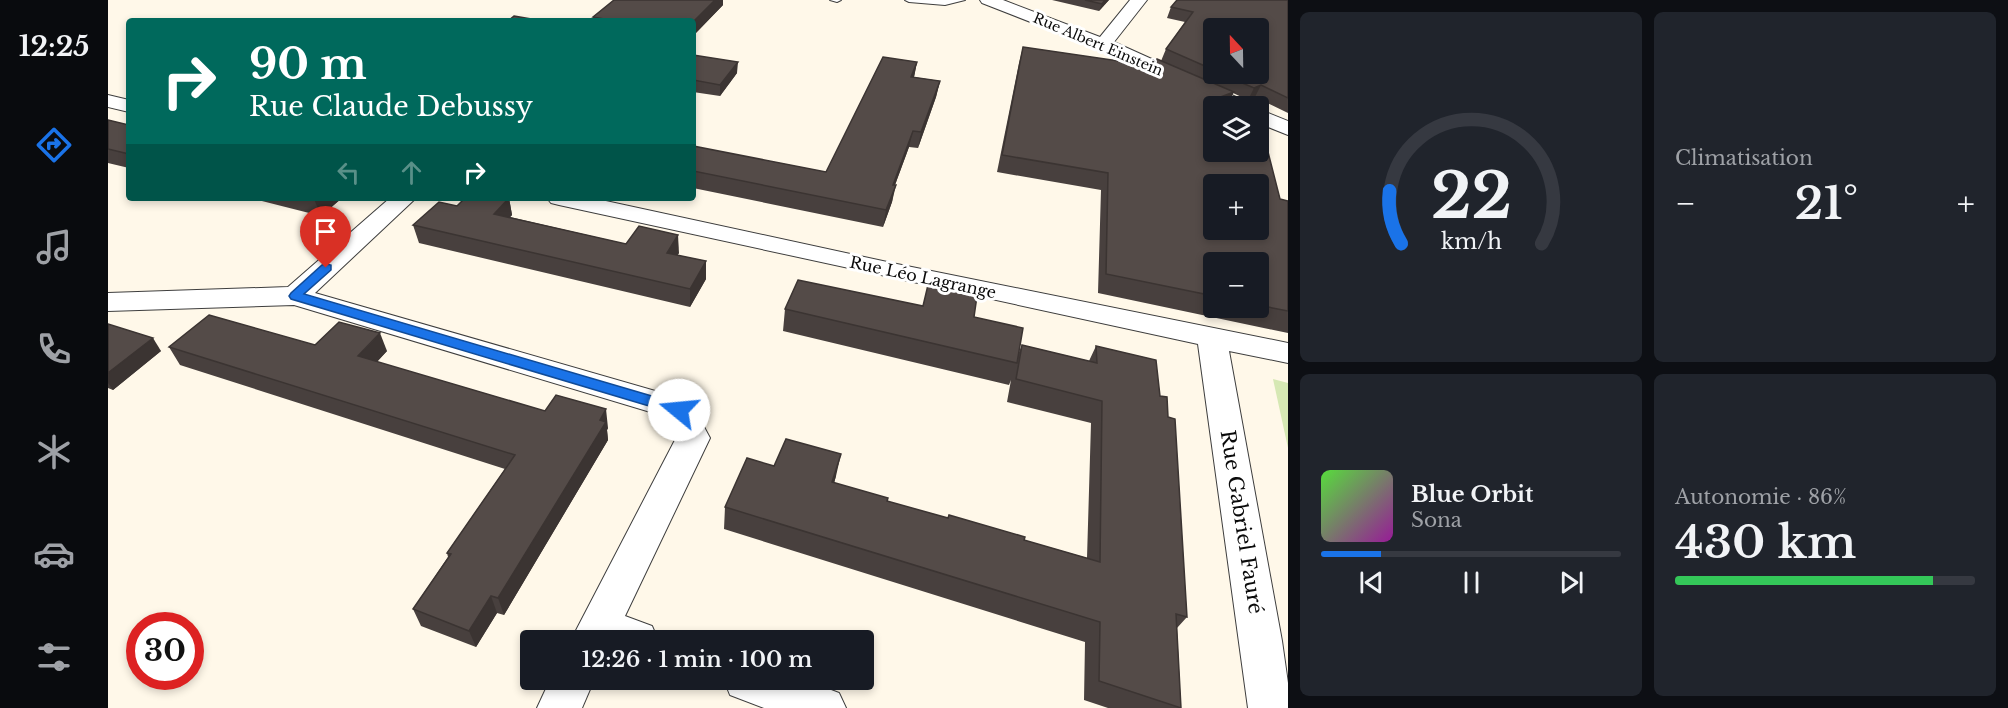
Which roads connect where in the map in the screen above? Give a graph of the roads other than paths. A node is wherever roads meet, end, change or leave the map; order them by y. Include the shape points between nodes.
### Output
1 (909, 0) edge
2 (961, 0) edge
3 (988, 0) edge
4 (1139, 0) edge
5 (1103, 44) junction
6 (1218, 96) edge
7 (108, 101) edge
8 (126, 105) edge
9 (1269, 120) edge
10 (1288, 129) edge
11 (401, 201) edge
12 (573, 201) edge
13 (295, 296) junction
14 (108, 302) edge
15 (1212, 337) junction
16 (1288, 353) edge
17 (598, 630) edge
18 (568, 690) edge
19 (773, 690) edge
20 (559, 708) edge
21 (824, 708) edge
22 (1270, 708) edge

1 - 2 lane
3 - 5 street, Rue Albert Einstein
4 - 5 street
5 - 6 street, Rue Albert Einstein
7 - 8 street
9 - 10 street
11 - 13 street
12 - 15 street, Rue Léo Lagrange
13 - 14 street
13 - 17 street via 679,410 693,438
15 - 16 street, Rue Léo Lagrange
15 - 22 street, Rue Gabriel Fauré
18 - 20 street
19 - 21 street

